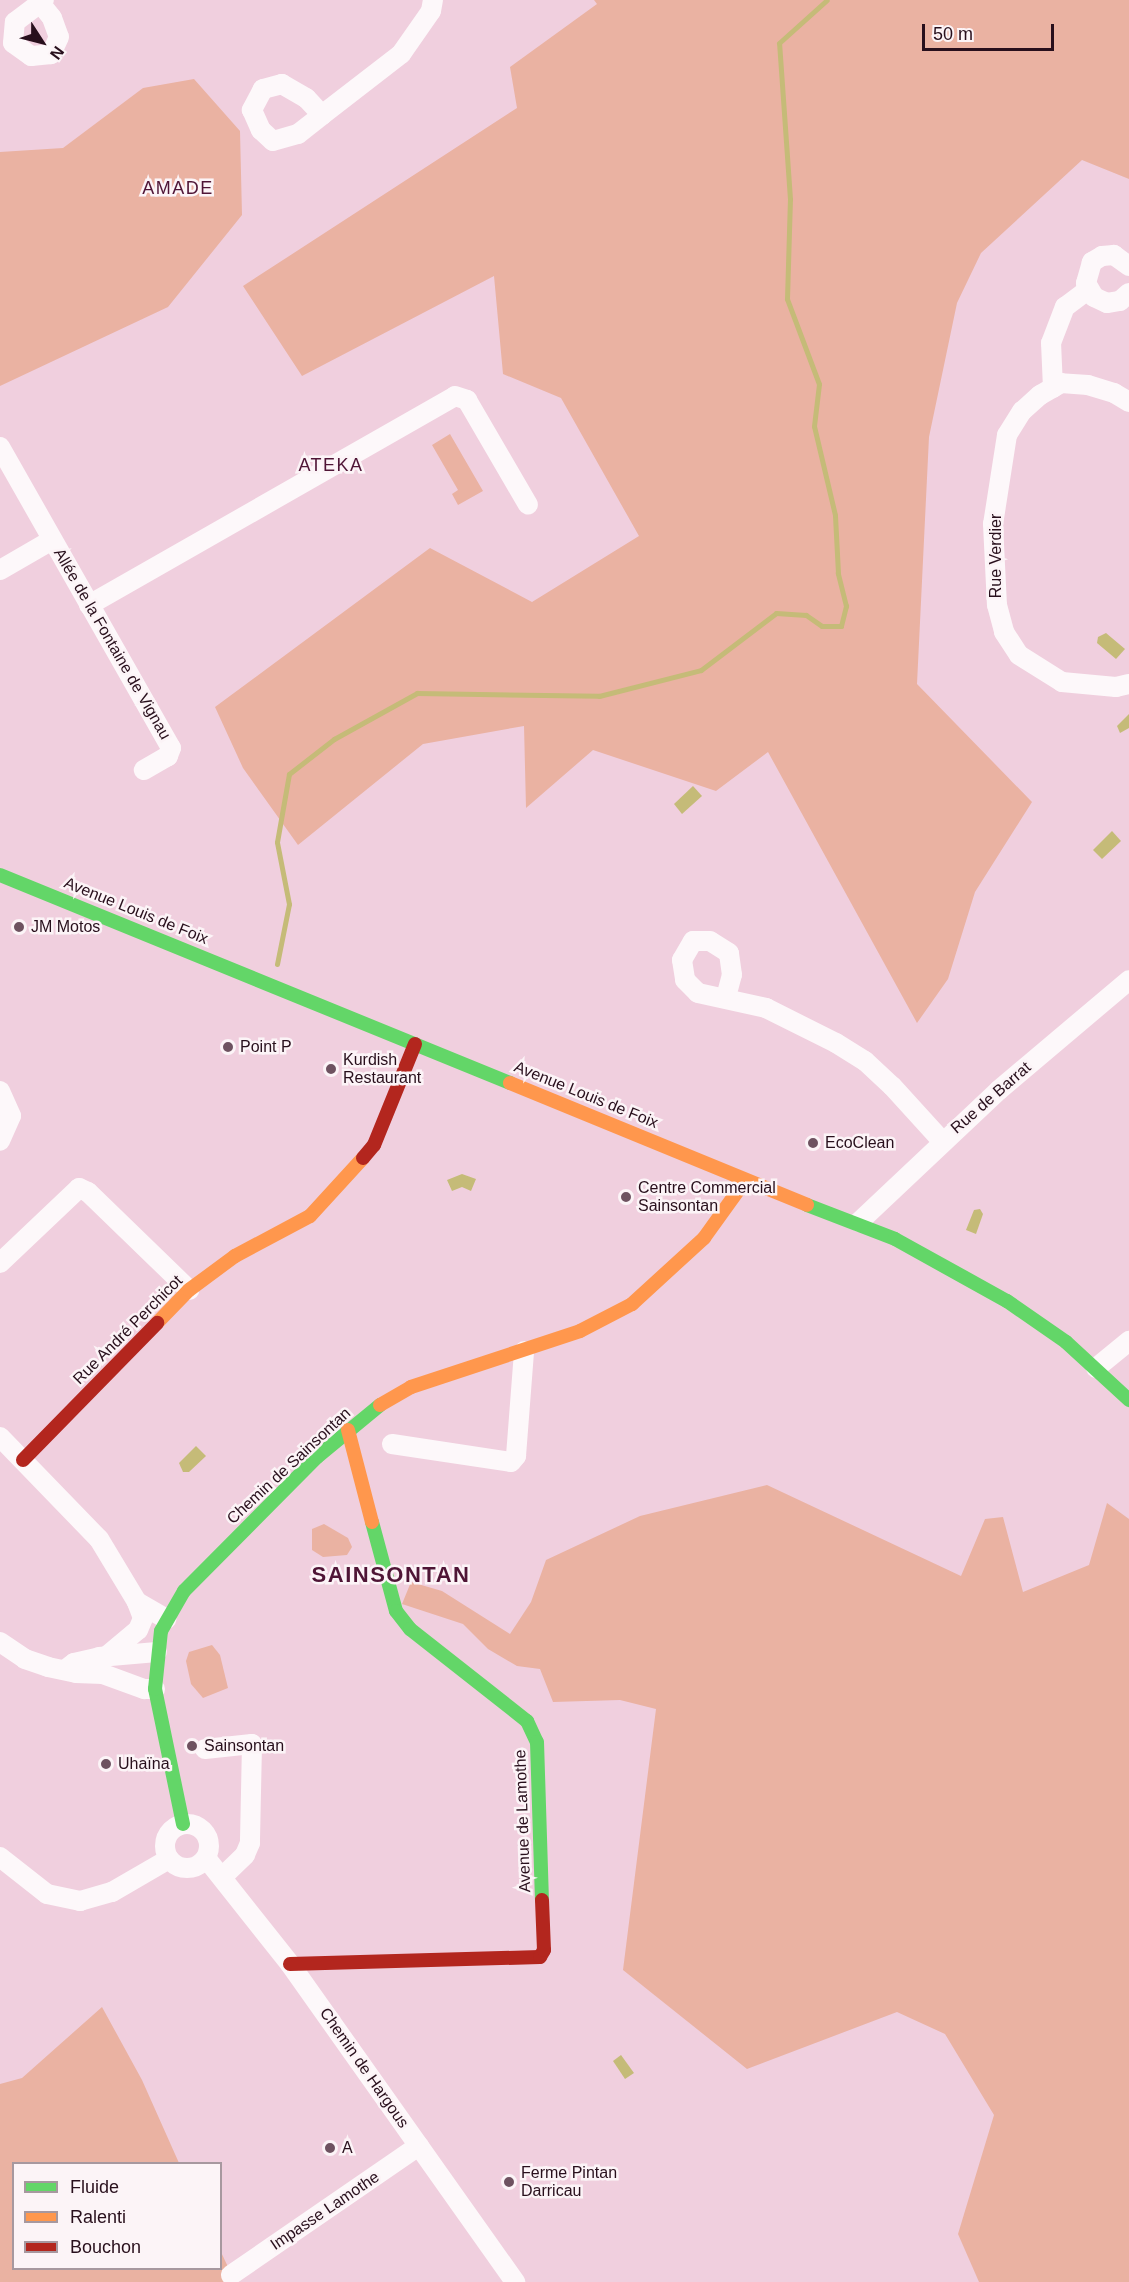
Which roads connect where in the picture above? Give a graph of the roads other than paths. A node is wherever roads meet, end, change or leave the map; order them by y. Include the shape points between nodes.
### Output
1 (433, 0) edge
2 (322, 115) dead end
3 (1129, 266) edge
4 (1089, 289) junction
5 (1129, 293) edge
6 (1053, 388) junction
7 (1129, 402) edge
8 (0, 447) edge
9 (528, 506) dead end
10 (52, 540) junction
11 (0, 570) edge
12 (89, 605) junction
13 (1129, 684) edge
14 (144, 770) dead end
15 (0, 875) edge
16 (1129, 980) edge
17 (726, 998) dead end
18 (416, 1044) junction
19 (0, 1091) edge
20 (0, 1141) edge
21 (942, 1141) junction
22 (745, 1181) junction
23 (859, 1222) junction
24 (0, 1263) edge
25 (189, 1290) junction
26 (1129, 1341) edge
27 (524, 1351) junction
28 (1096, 1368) junction
29 (1129, 1400) edge
30 (348, 1430) junction
31 (0, 1437) edge
32 (392, 1444) dead end
33 (23, 1460) junction
34 (137, 1602) junction
35 (166, 1618) junction
36 (0, 1642) edge
37 (157, 1652) junction
38 (108, 1656) junction
39 (66, 1669) junction
40 (155, 1689) junction
41 (206, 1749) dead end
42 (183, 1824) junction
43 (0, 1857) edge
44 (206, 1858) junction
45 (169, 1860) junction
46 (222, 1877) junction
47 (290, 1964) junction
48 (419, 2146) junction
49 (231, 2275) dead end
50 (515, 2282) edge

1 - 2 street via 431,11 401,54
3 - 4 street via 1114,255 1102,256 1092,262 1086,283
4 - 5 street via 1094,297 1107,303 1120,301
4 - 6 street via 1065,307 1051,343
6 - 7 street via 1061,383 1088,385
6 - 13 street, Rue Verdier via 1022,411 1008,435 993,524 996,605 1004,632 1039,670 1070,684
8 - 10 street, Allée de la Fontaine de Vignau
9 - 12 street via 466,400 455,396
10 - 11 street, Allée de la Fontaine de Vignau
10 - 12 street, Allée de la Fontaine de Vignau
12 - 14 street, Allée de la Fontaine de Vignau via 171,748 168,756
15 - 18 street, Avenue Louis de Foix
16 - 21 street, Rue de Barrat
17 - 21 street via 766,1008 810,1028 865,1061
18 - 22 street, Avenue Louis de Foix
18 - 25 street, Rue André Perchicot via 374,1145 352,1172 310,1216 235,1256
19 - 20 street via 11,1116
21 - 23 street, Rue de Barrat
22 - 23 street, Avenue Louis de Foix
22 - 27 street, Chemin de Sainsontan via 704,1238 632,1304 604,1320
23 - 28 street, Avenue Louis de Foix via 937,1260 1007,1301
24 - 25 street via 79,1188 88,1192
25 - 33 street, Rue André Perchicot
26 - 28 street
27 - 30 street, Chemin de Sainsontan via 411,1387
27 - 32 street via 516,1456 511,1462
28 - 29 street, Avenue Louis de Foix
30 - 35 street, Chemin de Sainsontan via 184,1591
30 - 47 street, Avenue de Lamothe via 396,1611 410,1629 527,1721 537,1742 544,1950 540,1957 526,1958
31 - 33 street
33 - 34 street via 99,1539
34 - 35 street
34 - 38 street via 142,1618 138,1630
35 - 37 street, Chemin de Sainsontan
36 - 39 street via 25,1659
37 - 38 street
37 - 40 street, Chemin de Sainsontan
38 - 39 street via 74,1663
39 - 40 street via 103,1674 144,1689
40 - 42 street, Chemin de Sainsontan
41 - 46 street via 252,1743 250,1844 245,1855
42 - 44 street via 202,1829 210,1848
42 - 45 street via 166,1838
43 - 45 street via 46,1894 80,1901 112,1892
44 - 45 street via 188,1869
44 - 46 street, Chemin de Hargous
46 - 47 street, Chemin de Hargous
47 - 48 street, Chemin de Hargous
48 - 49 street, Impasse Lamothe
48 - 50 street, Chemin de Hargous

